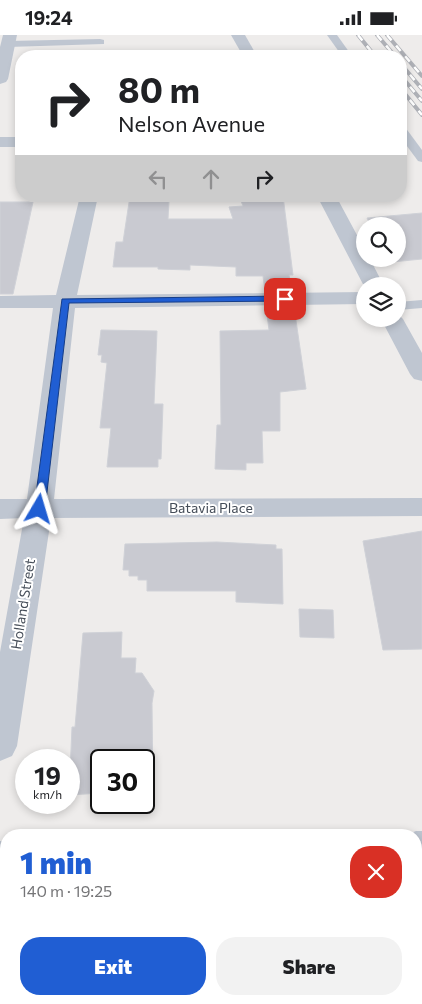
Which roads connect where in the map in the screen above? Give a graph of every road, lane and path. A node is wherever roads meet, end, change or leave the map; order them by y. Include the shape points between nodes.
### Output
1 (238, 35) edge
2 (332, 35) edge
3 (9, 40) edge
4 (100, 42) dead end
5 (247, 50) edge
6 (343, 50) edge
7 (0, 79) edge
8 (407, 137) edge
9 (0, 142) edge
10 (15, 142) edge
11 (422, 158) edge
12 (88, 202) edge
13 (329, 202) edge
14 (369, 277) edge
15 (356, 298) edge
16 (65, 301) junction
17 (0, 302) edge
18 (422, 304) edge
19 (406, 305) edge
20 (396, 327) edge
21 (422, 374) edge
22 (422, 507) edge
23 (0, 509) edge
24 (39, 509) junction
25 (0, 746) edge

1 - 5 street
2 - 6 lane
3 - 4 lane
3 - 7 street
8 - 11 lane
9 - 10 street
12 - 16 street, Holland Street
13 - 14 street
15 - 16 street
16 - 17 street
16 - 24 street, Holland Street
18 - 19 lane
20 - 21 street
22 - 24 street, Batavia Place
23 - 24 street, Batavia Place
24 - 25 street, Holland Street

